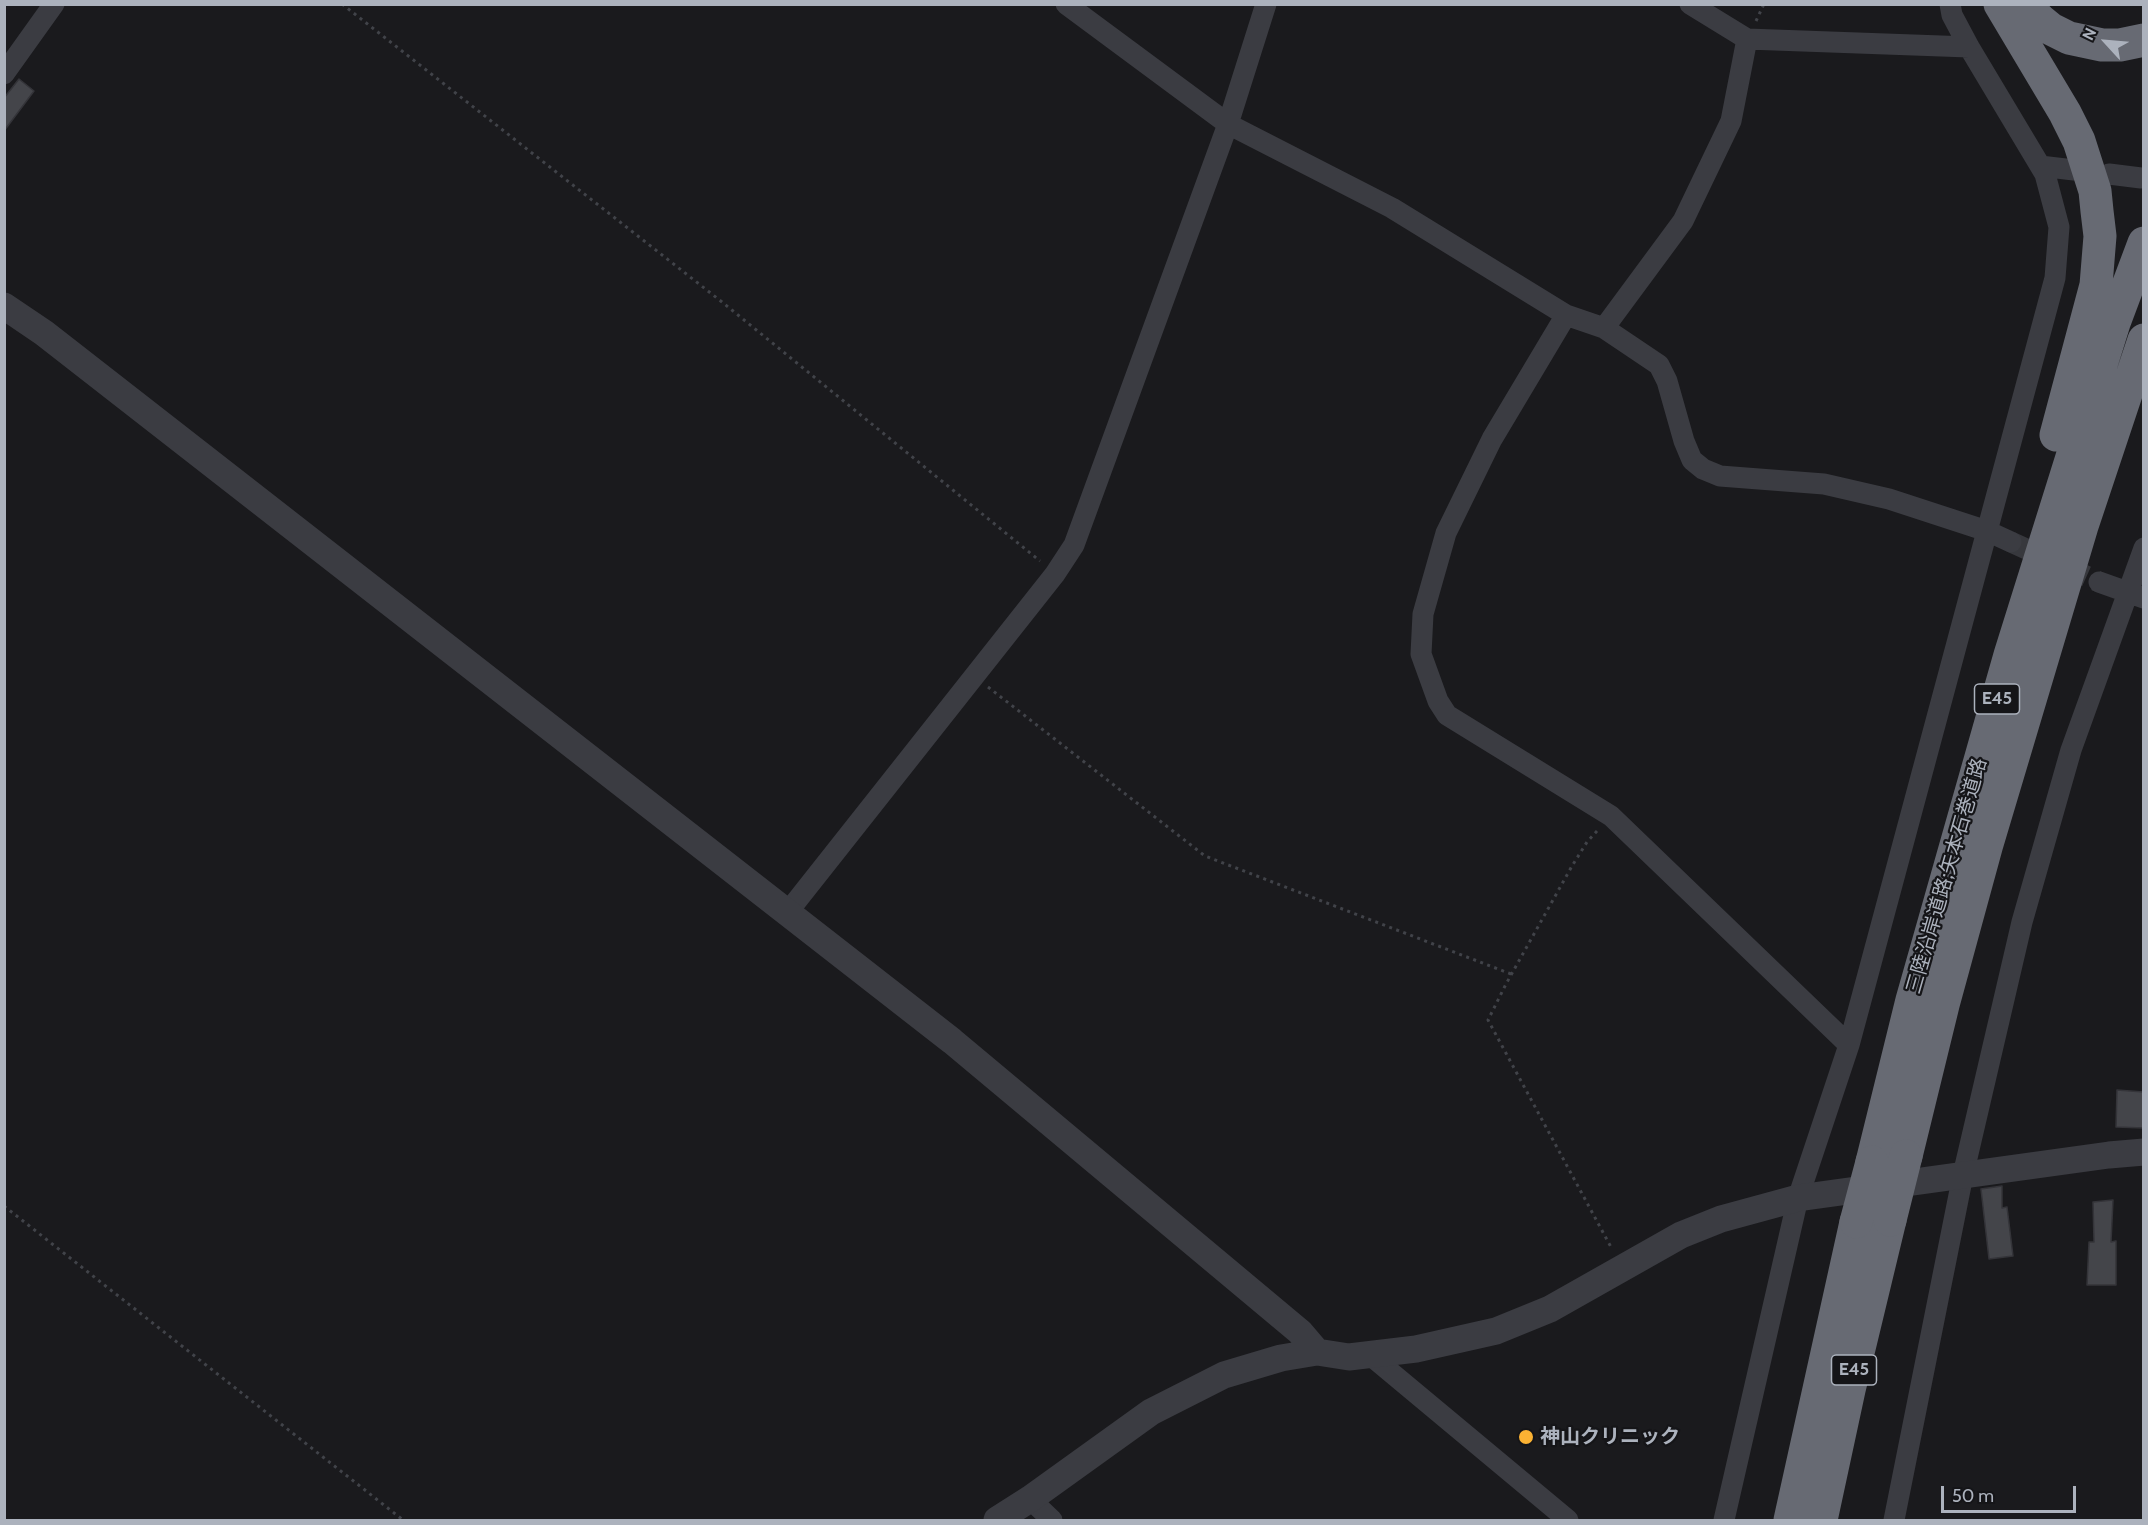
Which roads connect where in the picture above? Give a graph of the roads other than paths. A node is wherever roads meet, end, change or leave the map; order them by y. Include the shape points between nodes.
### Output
1 (54, 4) edge
2 (1066, 4) edge
3 (1266, 4) edge
4 (1690, 4) edge
5 (1950, 4) edge
6 (2000, 4) edge
7 (2025, 4) edge
8 (1747, 39) junction
9 (2144, 40) edge
10 (1969, 47) junction
11 (4, 74) edge
12 (1228, 124) junction
13 (2040, 166) junction
14 (2074, 170) dead end
15 (2109, 174) dead end
16 (2141, 178) dead end
17 (2144, 243) edge
18 (4, 306) edge
19 (1566, 315) junction
20 (1604, 328) junction
21 (2144, 340) edge
22 (1987, 531) junction
23 (2011, 542) tunnel mouth
24 (2144, 548) edge
25 (2099, 582) tunnel mouth
26 (2136, 596) edge
27 (1957, 839) junction
28 (787, 913) junction
29 (1849, 1045) junction
30 (2144, 1152) edge
31 (1963, 1175) junction
32 (1798, 1198) junction
33 (1317, 1352) junction
34 (1370, 1355) junction
35 (1030, 1499) junction
36 (997, 1521) edge
37 (1052, 1521) edge
38 (1568, 1521) edge
39 (1724, 1521) edge
40 (1790, 1521) edge
41 (1821, 1521) edge
42 (1894, 1521) edge

1 - 11 street
2 - 12 street
3 - 12 street
4 - 8 street
5 - 10 street
6 - 27 highway via 2079,141 2095,191 2100,259 2090,314 1998,650
7 - 9 highway via 2045,25 2069,38 2102,45
8 - 10 street
8 - 20 street via 1731,121 1683,221
10 - 13 street
12 - 19 street via 1392,208
12 - 28 street via 1074,545 1056,574
13 - 14 street
13 - 22 street via 2059,227 2055,279
15 - 16 street
17 - 27 highway, 三陸沿岸道路;矢本石巻道路 / E45 via 2114,323 2048,531
18 - 28 street via 72,354
19 - 20 street
19 - 29 street via 1492,439 1446,533 1423,614 1421,654 1438,701 1447,715 1611,816
20 - 22 street via 1659,365 1692,460 1703,469 1720,476 1824,484 1889,499
21 - 41 highway, 三陸沿岸道路;矢本石巻道路 / E45, bridge via 2078,538 1987,844 1890,1220
22 - 23 street
22 - 29 street
24 - 26 street
25 - 26 street
26 - 31 street via 2071,750 2022,922
27 - 40 highway, 三陸沿岸道路;矢本石巻道路 / E45, bridge via 1856,1222
28 - 33 street via 952,1041 1300,1332
29 - 32 street
30 - 31 street
31 - 32 street
31 - 42 street
32 - 34 street via 1721,1219 1682,1235 1550,1309 1496,1331
32 - 39 street
33 - 34 street via 1349,1358
33 - 35 street via 1224,1375 1151,1412
34 - 38 street
35 - 36 street
35 - 37 street

